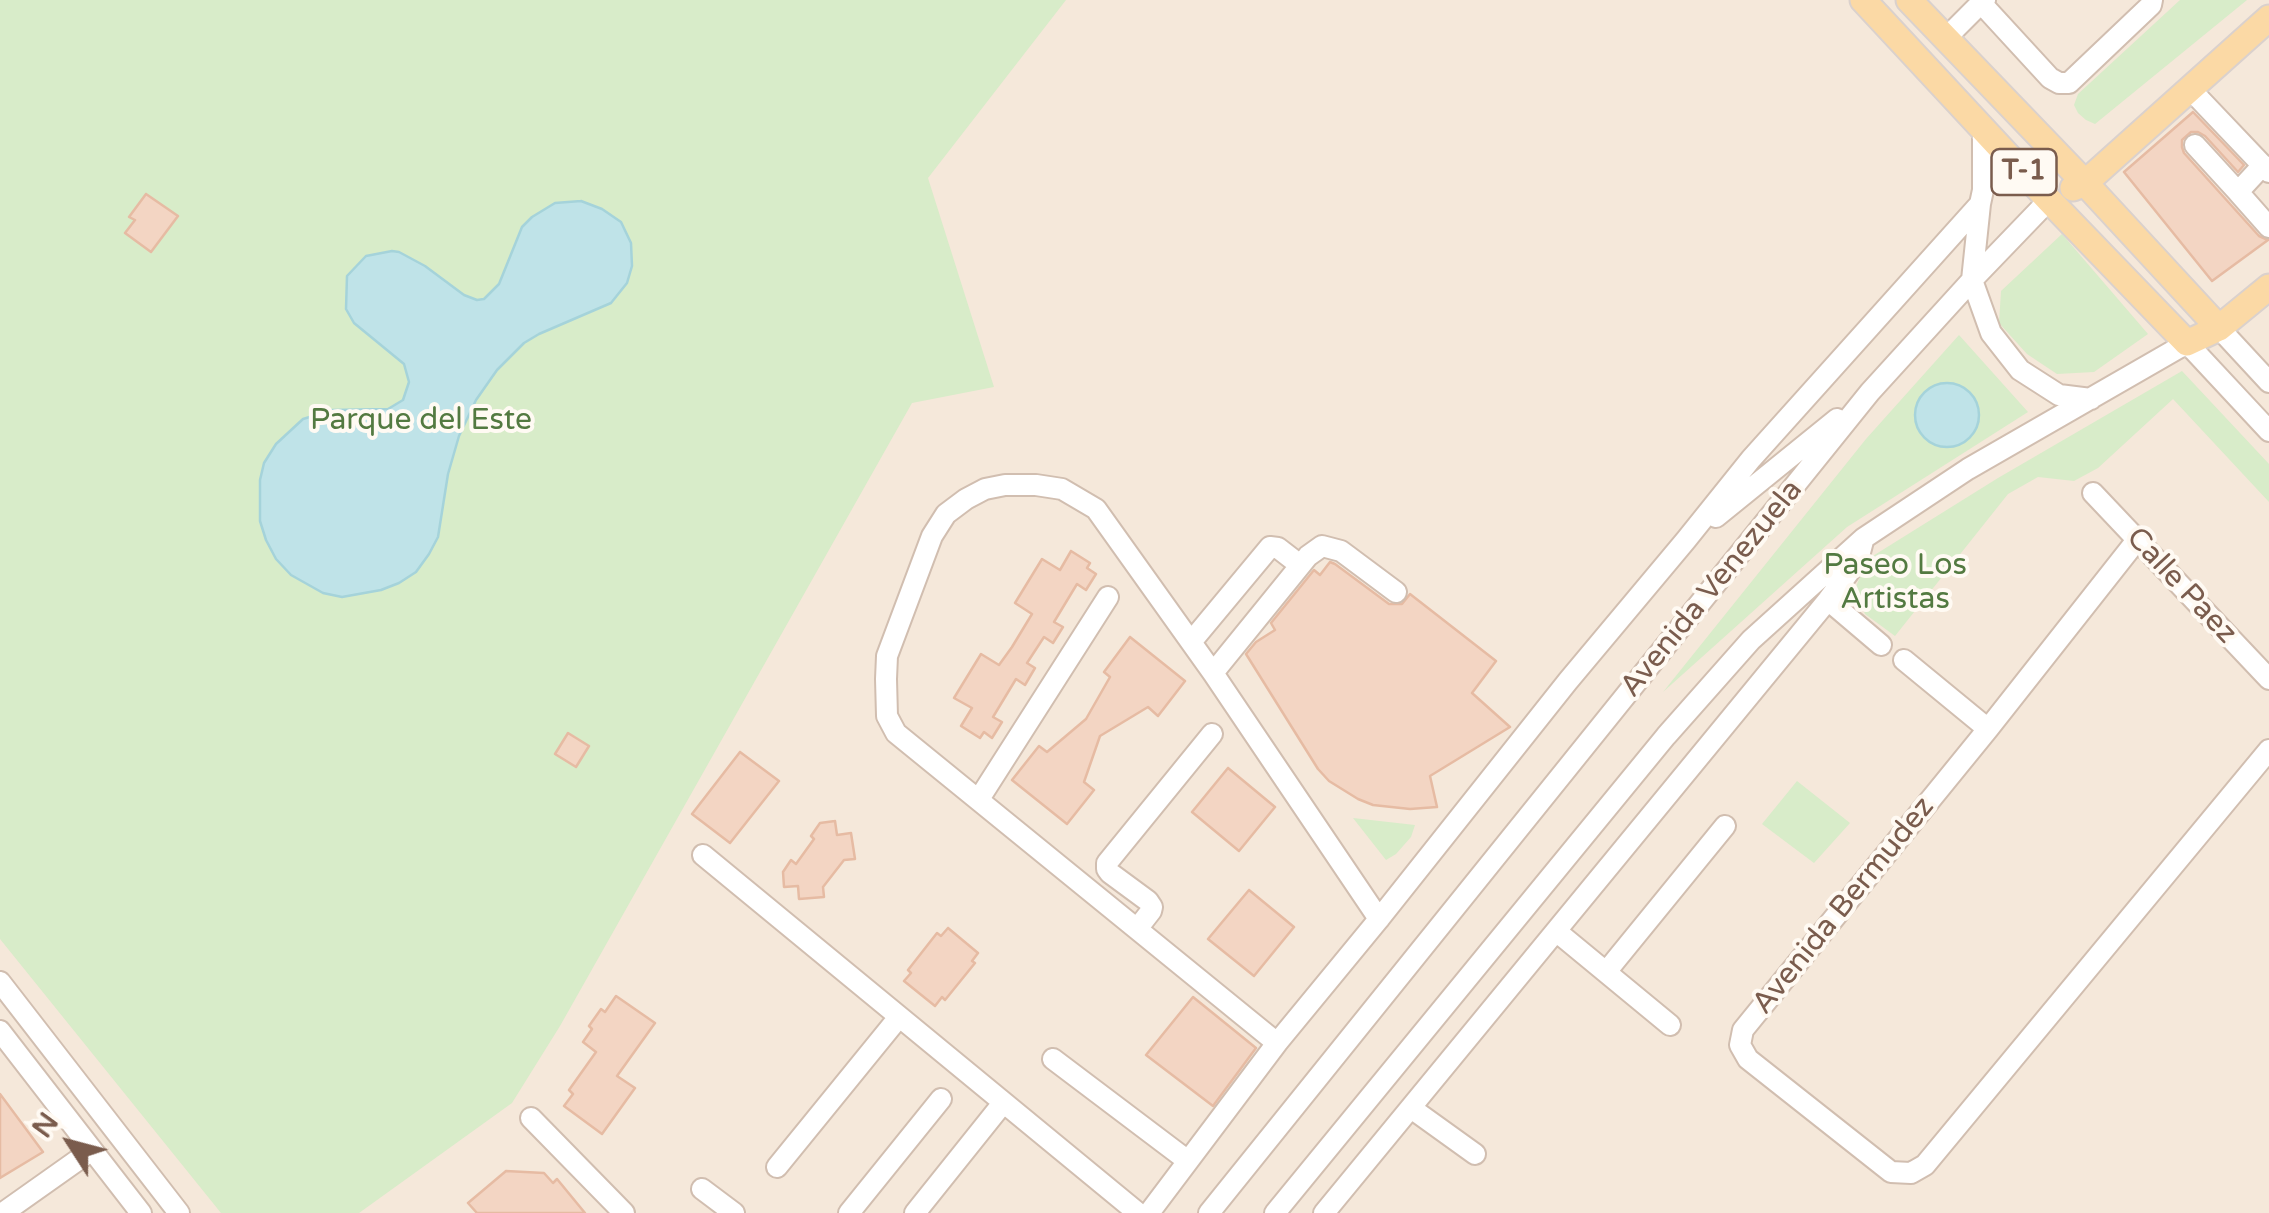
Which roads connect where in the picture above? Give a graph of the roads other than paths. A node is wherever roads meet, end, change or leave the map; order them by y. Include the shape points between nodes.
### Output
1 (1863, 0) edge
2 (1909, 0) edge
3 (2152, 0) edge
4 (1983, 2) edge
5 (2268, 21) edge
6 (1946, 38) junction
7 (2190, 89) junction
8 (1983, 127) junction
9 (2195, 145) dead end
10 (2266, 168) edge
11 (2084, 182) junction
12 (2238, 192) junction
13 (2049, 200) junction
14 (1980, 204) junction
15 (2269, 227) edge
16 (1972, 280) junction
17 (2269, 287) edge
18 (2218, 328) junction
19 (2187, 343) junction
20 (2269, 382) edge
21 (1870, 392) junction
22 (2092, 399) junction
23 (2269, 431) edge
24 (2093, 493) dead end
25 (1864, 538) junction
26 (1686, 540) junction
27 (2137, 540) junction
28 (1300, 566) junction
29 (1396, 592) dead end
30 (1108, 597) dead end
31 (1828, 600) junction
32 (1191, 642) junction
33 (1880, 645) dead end
34 (1904, 660) dead end
35 (1213, 673) junction
36 (2269, 679) edge
37 (1988, 729) junction
38 (1212, 734) dead end
39 (2269, 750) edge
40 (979, 799) junction
41 (1725, 826) dead end
42 (703, 855) dead end
43 (1379, 919) junction
44 (1137, 929) junction
45 (1556, 931) junction
46 (1606, 972) junction
47 (0, 982) edge
48 (898, 1017) junction
49 (1670, 1025) dead end
50 (0, 1031) edge
51 (1277, 1043) junction
52 (1053, 1059) dead end
53 (941, 1099) dead end
54 (1003, 1103) junction
55 (1410, 1108) junction
56 (531, 1118) dead end
57 (92, 1150) junction
58 (1475, 1154) dead end
59 (1188, 1161) junction
60 (777, 1167) dead end
61 (702, 1189) dead end
62 (3, 1213) edge
63 (141, 1213) edge
64 (179, 1213) edge
65 (624, 1213) edge
66 (734, 1213) edge
67 (849, 1213) edge
68 (915, 1213) edge
69 (1138, 1213) edge
70 (1149, 1213) edge
71 (1208, 1213) edge
72 (1275, 1213) edge
73 (1324, 1213) edge

1 - 8 main road, T-1
2 - 6 main road, T-1
3 - 4 street via 2069,84 2050,78
4 - 6 street
5 - 7 main road, Avenida Venezuela / T-1
6 - 11 main road, T-1
7 - 10 street
7 - 11 main road, Avenida Venezuela / T-1
8 - 13 main road, T-1
8 - 14 street
9 - 12 street
10 - 12 street
11 - 13 main road, Avenida Venezuela / T-1
11 - 18 main road, T-1
12 - 15 street
13 - 16 street, Avenida Venezuela
13 - 19 main road, T-1
14 - 16 street
14 - 26 street, Avenida Venezuela
16 - 21 street, Avenida Venezuela
16 - 22 street via 1992,333 2020,370 2058,396
17 - 18 main road, Avenida Venezuela
18 - 19 main road, Avenida Venezuela
18 - 20 street
19 - 22 street, Avenida Venezuela
19 - 23 street
21 - 26 street
21 - 71 street, Avenida Venezuela
22 - 25 street, Avenida Venezuela
24 - 27 street, Calle Paez
25 - 31 street, Avenida Venezuela via 1858,560
25 - 72 street, Avenida Venezuela via 1752,640 1666,736
26 - 43 street, Avenida Venezuela
27 - 36 street, Calle Paez
27 - 37 street, Avenida Bermudez
28 - 29 street via 1322,546 1341,551
28 - 32 street via 1270,547
28 - 35 street
30 - 40 street
31 - 33 street
31 - 45 street, Avenida Venezuela
32 - 35 street
32 - 40 street via 1096,509 1062,489 1036,485 985,489 966,499 932,536 888,656 887,716 896,733
34 - 37 street
35 - 43 street
37 - 39 street, Avenida Bermudez via 1743,1030 1740,1046 1748,1059 1891,1172 1911,1173 1925,1165
38 - 44 street via 1107,863 1110,873 1152,906
40 - 44 street
41 - 46 street
42 - 48 street
43 - 51 street, Avenida Venezuela
44 - 51 street
45 - 46 street
45 - 55 street, Avenida Venezuela
46 - 49 street
47 - 64 street
48 - 54 street
48 - 60 street
50 - 57 street
51 - 59 street, Avenida Venezuela
52 - 59 street
53 - 67 street
54 - 68 street
54 - 69 street
55 - 58 street
55 - 73 street, Avenida Venezuela
56 - 65 street
57 - 62 street
57 - 63 street
59 - 70 street, Avenida Venezuela
61 - 66 street

